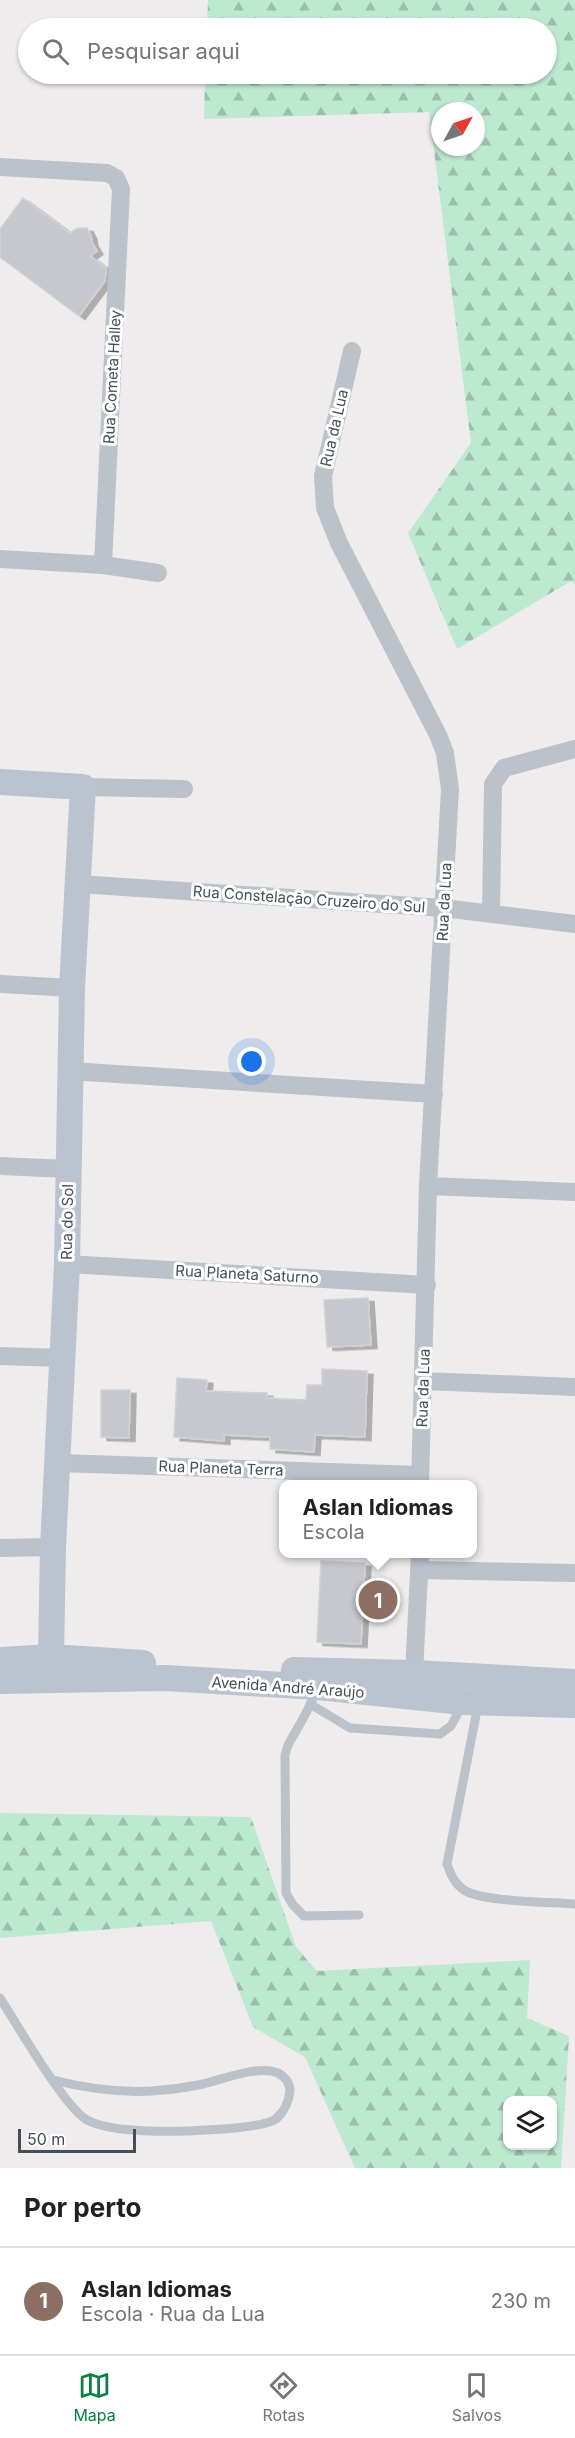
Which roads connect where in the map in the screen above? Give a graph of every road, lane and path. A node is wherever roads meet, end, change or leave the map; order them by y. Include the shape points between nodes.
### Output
1 (0, 167) edge
2 (352, 351) dead end
3 (0, 559) edge
4 (103, 565) junction
5 (158, 573) dead end
6 (575, 749) edge
7 (0, 782) edge
8 (83, 787) junction
9 (184, 789) dead end
10 (78, 884) junction
11 (443, 908) junction
12 (491, 914) junction
13 (575, 924) edge
14 (0, 984) edge
15 (72, 988) junction
16 (69, 1071) junction
17 (434, 1094) junction
18 (0, 1166) edge
19 (68, 1169) junction
20 (428, 1186) junction
21 (575, 1192) edge
22 (67, 1264) junction
23 (427, 1285) junction
24 (0, 1356) edge
25 (62, 1358) junction
26 (423, 1381) junction
27 (575, 1387) edge
28 (59, 1463) junction
29 (420, 1480) edge
30 (53, 1547) junction
31 (0, 1548) edge
32 (419, 1562) edge
33 (575, 1573) edge
34 (51, 1658) junction
35 (0, 1660) edge
36 (414, 1673) junction
37 (0, 1681) edge
38 (575, 1682) edge
39 (314, 1696) junction
40 (471, 1702) junction
41 (575, 1706) edge
42 (575, 1904) edge
43 (359, 1915) dead end
44 (0, 1998) edge
45 (53, 2080) junction

1 - 4 street, Rua Cometa Halley via 107,173 116,178 121,189
2 - 11 street, Rua da Lua via 322,476 325,508 445,753 450,789
3 - 4 street
4 - 5 street
6 - 12 street via 504,768 497,776 493,784
7 - 8 main road
8 - 9 street
8 - 10 main road, Rua do Sol
10 - 11 street, Rua Constelação Cruzeiro do Sul
10 - 15 main road, Rua do Sol
11 - 12 street, Rua Constelação Cruzeiro do Sul
11 - 17 street, Rua da Lua
12 - 13 street, Rua Constelação Cruzeiro do Sul
14 - 15 street
15 - 16 main road, Rua do Sol
16 - 17 street
16 - 19 main road, Rua do Sol
17 - 20 street, Rua da Lua
18 - 19 street
19 - 22 main road, Rua do Sol
20 - 21 street
20 - 23 street, Rua da Lua
22 - 23 street, Rua Planeta Saturno
22 - 25 main road, Rua do Sol
23 - 26 street, Rua da Lua
24 - 25 street
25 - 28 main road, Rua do Sol
26 - 27 street
26 - 29 street, Rua da Lua
28 - 29 street, Rua Planeta Terra
28 - 30 main road, Rua do Sol
30 - 31 street
30 - 34 main road, Rua do Sol
32 - 33 street
32 - 36 street
34 - 35 main road, Avenida André Araújo
34 - 36 main road, Avenida André Araújo
36 - 38 main road, Avenida André Araújo
37 - 39 main road, Avenida André Araújo via 165,1678
39 - 40 main road, Avenida André Araújo
39 - 40 lane via 350,1728 440,1734
39 - 43 lane via 285,1755 286,1893 304,1916
40 - 41 main road, Avenida André Araújo
40 - 42 lane via 447,1864 452,1879 466,1892 499,1899
44 - 45 lane
45 - 45 lane via 109,2090 152,2091 267,2071 284,2077 290,2092 284,2110 274,2120 224,2128 150,2132 105,2127 87,2120 72,2109

